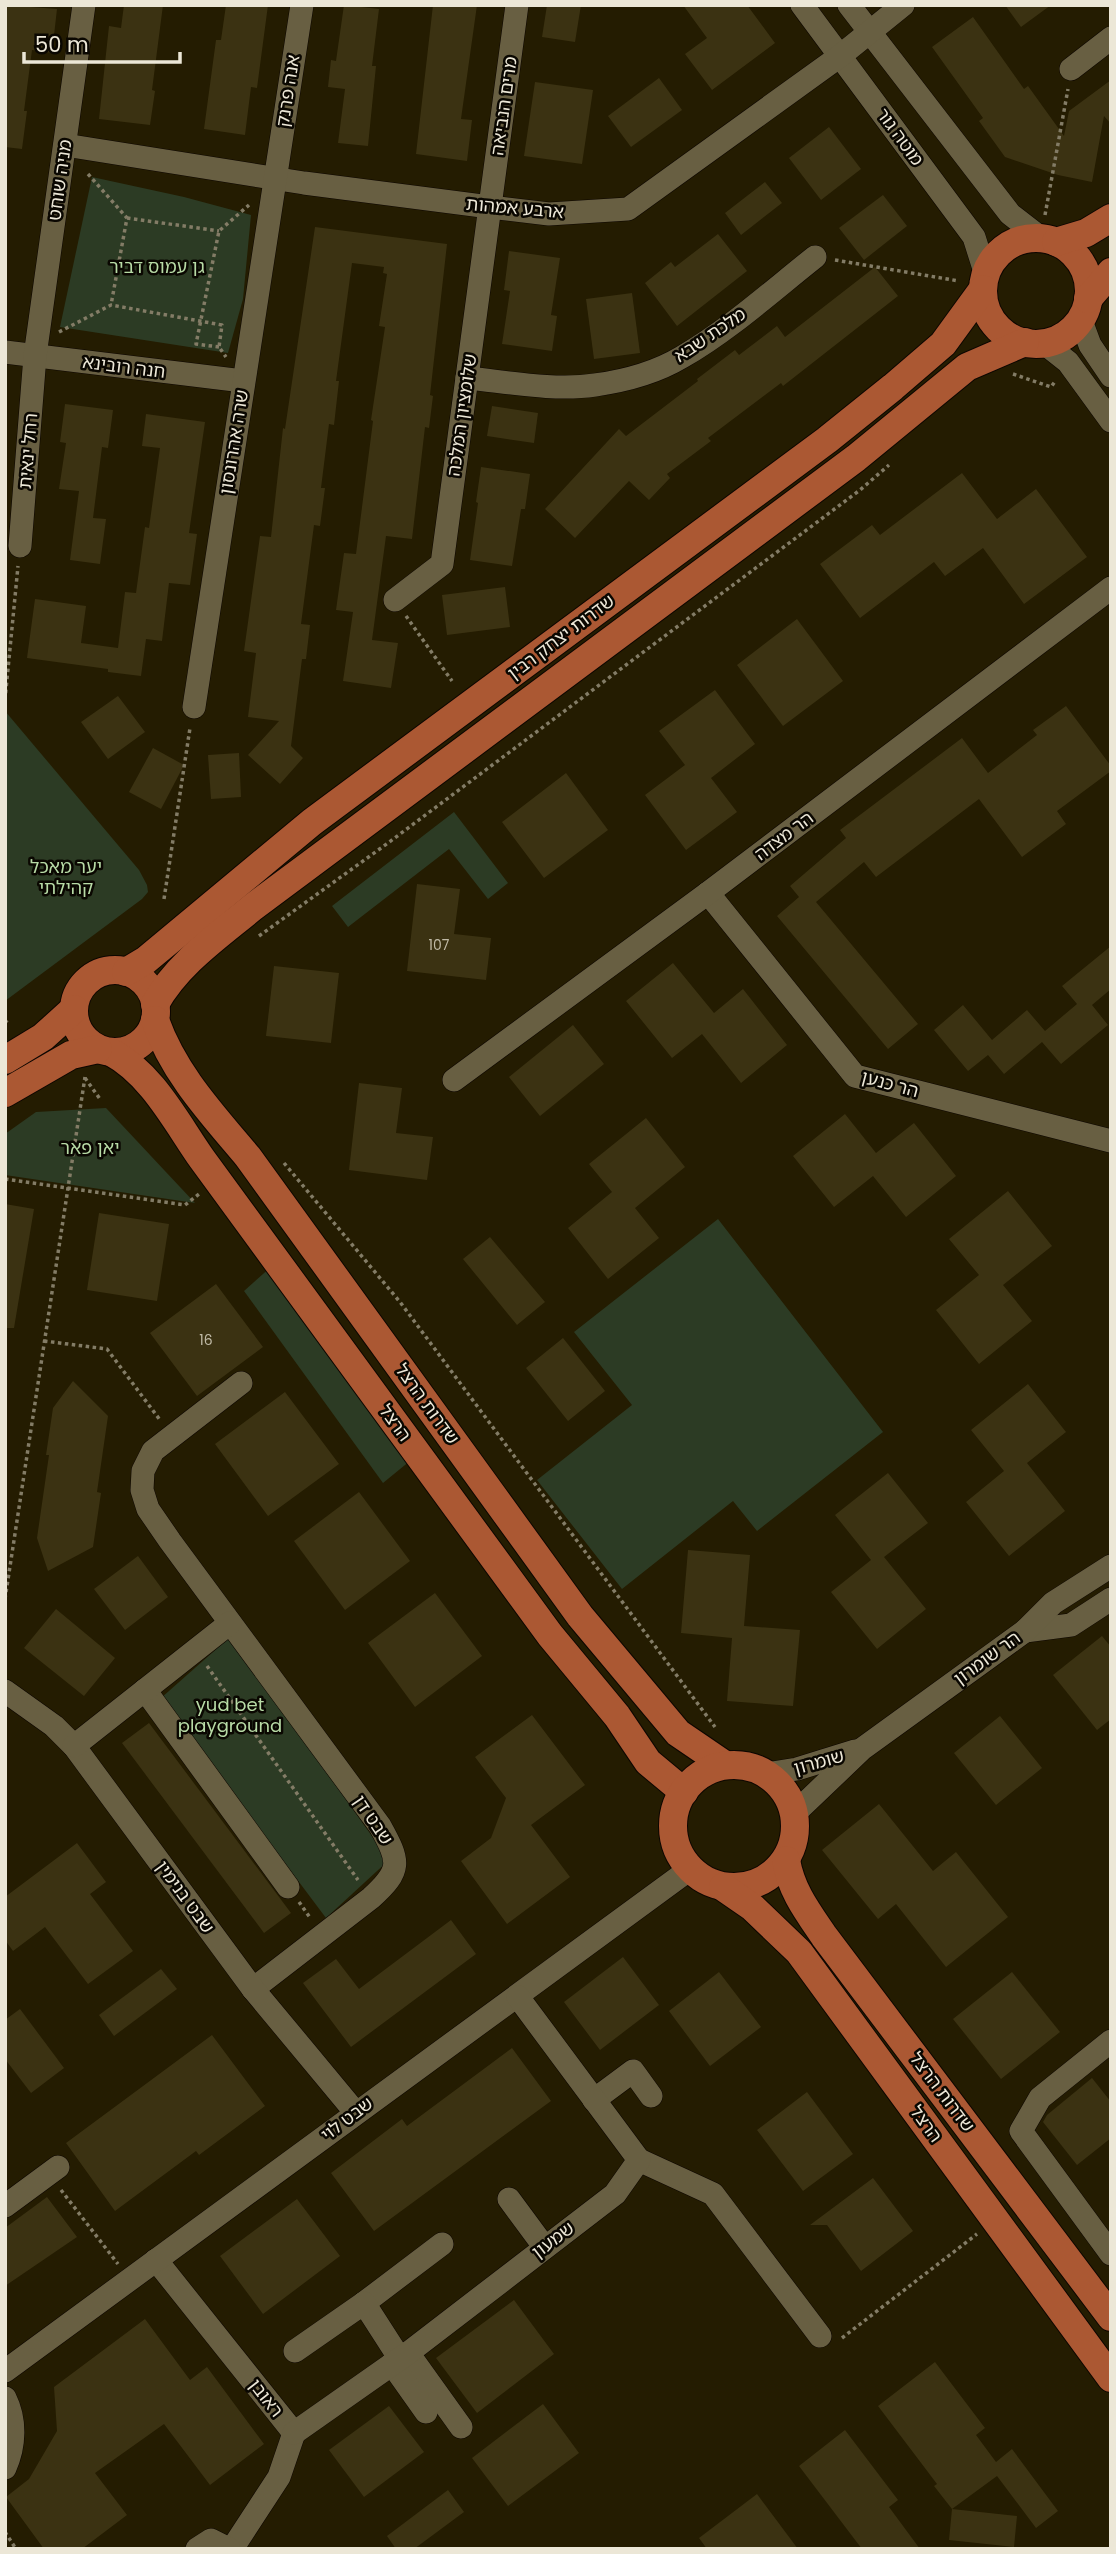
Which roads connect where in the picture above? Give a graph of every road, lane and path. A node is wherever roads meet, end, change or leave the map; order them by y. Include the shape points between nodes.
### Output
1 (84, 5) edge
2 (302, 5) edge
3 (517, 5) edge
4 (802, 5) edge
5 (849, 5) edge
6 (903, 5) edge
7 (869, 33) junction
8 (1111, 37) edge
9 (840, 56) junction
10 (1071, 69) joint
11 (65, 145) junction
12 (96, 171) dead end
13 (88, 174) junction
14 (275, 178) junction
15 (82, 181) dead end
16 (253, 203) dead end
17 (490, 207) junction
18 (127, 218) junction
19 (1111, 218) edge
20 (219, 231) junction
21 (1048, 240) junction
22 (815, 257) joint
23 (1111, 272) edge
24 (977, 282) junction
25 (111, 305) junction
26 (1084, 309) junction
27 (200, 322) junction
28 (55, 324) dead end
29 (57, 332) junction
30 (66, 342) dead end
31 (1035, 342) junction
32 (219, 347) junction
33 (5, 352) edge
34 (232, 353) dead end
35 (35, 356) junction
36 (1068, 362) junction
37 (1005, 373) dead end
38 (1111, 376) edge
39 (467, 378) junction
40 (243, 381) junction
41 (1111, 421) edge
42 (892, 462) dead end
43 (20, 546) joint
44 (1111, 588) edge
45 (395, 600) joint
46 (452, 681) dead end
47 (5, 700) edge
48 (194, 706) joint
49 (708, 893) junction
50 (164, 899) dead end
51 (249, 941) dead end
52 (126, 972) junction
53 (74, 1009) junction
54 (155, 1012) junction
55 (5, 1020) edge
56 (9, 1025) dead end
57 (105, 1051) junction
58 (5, 1060) edge
59 (85, 1077) dead end
60 (454, 1080) dead end
61 (5, 1093) edge
62 (1111, 1141) edge
63 (281, 1159) dead end
64 (5, 1179) edge
65 (217, 1180) junction
66 (67, 1188) junction
67 (44, 1341) junction
68 (241, 1383) dead end
69 (153, 1427) dead end
70 (1111, 1566) edge
71 (5, 1599) edge
72 (1111, 1599) edge
73 (230, 1623) junction
74 (1025, 1631) junction
75 (195, 1650) junction
76 (145, 1690) junction
77 (5, 1691) edge
78 (719, 1732) dead end
79 (74, 1746) junction
80 (862, 1749) junction
81 (725, 1765) junction
82 (766, 1774) junction
83 (684, 1791) junction
84 (794, 1813) junction
85 (786, 1860) junction
86 (690, 1869) junction
87 (723, 1887) junction
88 (294, 1895) joint
89 (371, 1898) junction
90 (309, 1914) dead end
91 (253, 1989) junction
92 (518, 1997) junction
93 (1111, 2040) edge
94 (651, 2096) dead end
95 (594, 2100) junction
96 (356, 2113) junction
97 (639, 2160) junction
98 (53, 2171) joint
99 (509, 2199) dead end
100 (5, 2206) edge
101 (996, 2220) junction
102 (442, 2245) dead end
103 (542, 2248) junction
104 (1111, 2254) edge
105 (156, 2260) junction
106 (130, 2279) junction
107 (364, 2303) junction
108 (1111, 2316) edge
109 (829, 2339) joint
110 (295, 2351) dead end
111 (400, 2358) junction
112 (5, 2371) edge
113 (1111, 2378) edge
114 (5, 2398) edge
115 (426, 2412) dead end
116 (461, 2427) dead end
117 (294, 2433) junction
118 (5, 2468) edge
119 (5, 2532) edge
120 (16, 2549) edge
121 (197, 2549) edge
122 (231, 2549) edge

1 - 11 street, מניה שוחט
2 - 14 street, אנה פרנק
3 - 17 street, מרים הנביאה
4 - 9 street, מוטה גור
5 - 7 street
6 - 7 street, ארבע אמהות
7 - 9 street, ארבע אמהות
7 - 21 street via 1010,214
8 - 10 street
9 - 17 street, ארבע אמהות via 628,209 549,214
9 - 24 street, מוטה גור via 974,237
10 - 21 path
11 - 14 street, ארבע אמהות
11 - 35 street, מניה שוחט
12 - 13 path
13 - 15 path
13 - 18 path
14 - 17 street, ארבע אמהות
14 - 40 street, שרה אהרונסון
16 - 20 path
17 - 39 street, שלומציון המלכה
18 - 20 path
18 - 25 path
19 - 21 main road via 1086,233
20 - 27 path
21 - 24 main road via 1023,240 1007,247
21 - 26 main road via 1071,251 1079,261 1087,279
22 - 24 path
22 - 39 street, מלכת שבא via 681,358 644,373 594,385 545,386
23 - 26 main road
24 - 31 main road via 993,322 1007,335
24 - 52 main road, שדרות יצחק רבין via 943,344 894,387 312,822
25 - 27 path
25 - 29 path
26 - 31 main road via 1065,334
26 - 38 street via 1090,345
27 - 32 path via 222,325
27 - 32 path via 196,344
28 - 29 path
29 - 30 path
31 - 36 street
31 - 54 main road, שדרות יצחק רבין via 967,367 856,458 253,907 167,984
32 - 34 path via 228,359
33 - 35 street, חנה רובינא
35 - 40 street, חנה רובינא
35 - 43 street, רחל ינאית
36 - 37 path via 1051,387
36 - 41 street
39 - 45 street, שלומציון המלכה via 442,564
40 - 48 street, שרה אהרונסון
42 - 51 path via 388,844
43 - 47 path
44 - 49 street, הר מצדה
45 - 46 path
48 - 50 path
49 - 60 street, הר מצדה
49 - 62 street, הר כנען via 855,1076
52 - 53 main road via 94,976 78,994
52 - 54 main road via 145,984
53 - 57 main road via 80,1033
53 - 58 main road via 43,1037
54 - 57 main road via 144,1041 123,1052
54 - 81 main road, שדרות הרצל via 167,1051 192,1090 248,1157 580,1616 678,1733
55 - 56 path
57 - 61 main road via 71,1055
57 - 65 main road, הרצל via 126,1060 148,1082
59 - 66 path
63 - 78 path via 400,1302
64 - 66 path
65 - 66 path via 185,1205
65 - 83 main road, הרצל via 550,1636 617,1716 648,1762
66 - 67 path
67 - 69 path via 107,1349 160,1419
67 - 71 path
68 - 73 street, שבט דן via 153,1451 143,1471 142,1490 148,1509
70 - 74 street, הר שומרון via 1053,1603
72 - 74 street via 1071,1625
73 - 75 street
73 - 89 street, שבט דן via 393,1849 395,1871
74 - 80 street, הר שומרון
75 - 76 street
75 - 89 path
76 - 79 street
76 - 88 street
77 - 79 street, שבט בנימין
79 - 91 street, שבט בנימין
80 - 82 street, שומרון
80 - 84 street, שומרון
81 - 82 main road, שדרות הרצל via 747,1766
81 - 83 main road via 709,1770
82 - 84 main road via 789,1797
83 - 86 main road via 673,1823 677,1847
84 - 85 main road, שדרות הרצל via 794,1837
85 - 87 main road via 759,1883
85 - 108 main road, שדרות הרצל via 796,1894 824,1936
86 - 87 main road
86 - 92 street, שבט לוי
87 - 101 main road, הרצל via 799,1952
88 - 90 path
89 - 91 street, שבט דן
91 - 96 street, שבט בנימין
92 - 95 street
92 - 96 street, שבט לוי
93 - 104 street via 1040,2098 1021,2131
94 - 95 street via 633,2071
95 - 97 street
96 - 105 street, שבט לוי
97 - 103 street, שמעון via 615,2194
97 - 109 street via 713,2194
98 - 100 street
98 - 106 path
99 - 103 street
101 - 109 path
101 - 113 main road, הרצל
102 - 107 street
103 - 111 street, שמעון
105 - 106 street, שבט לוי
105 - 117 street, ראובן
106 - 112 street, שבט לוי
107 - 110 street
107 - 111 street
111 - 115 street
111 - 116 street
111 - 117 street, שמעון
114 - 118 street via 13,2428
117 - 122 street, ראובן via 279,2477
119 - 120 path
121 - 122 street via 211,2540

